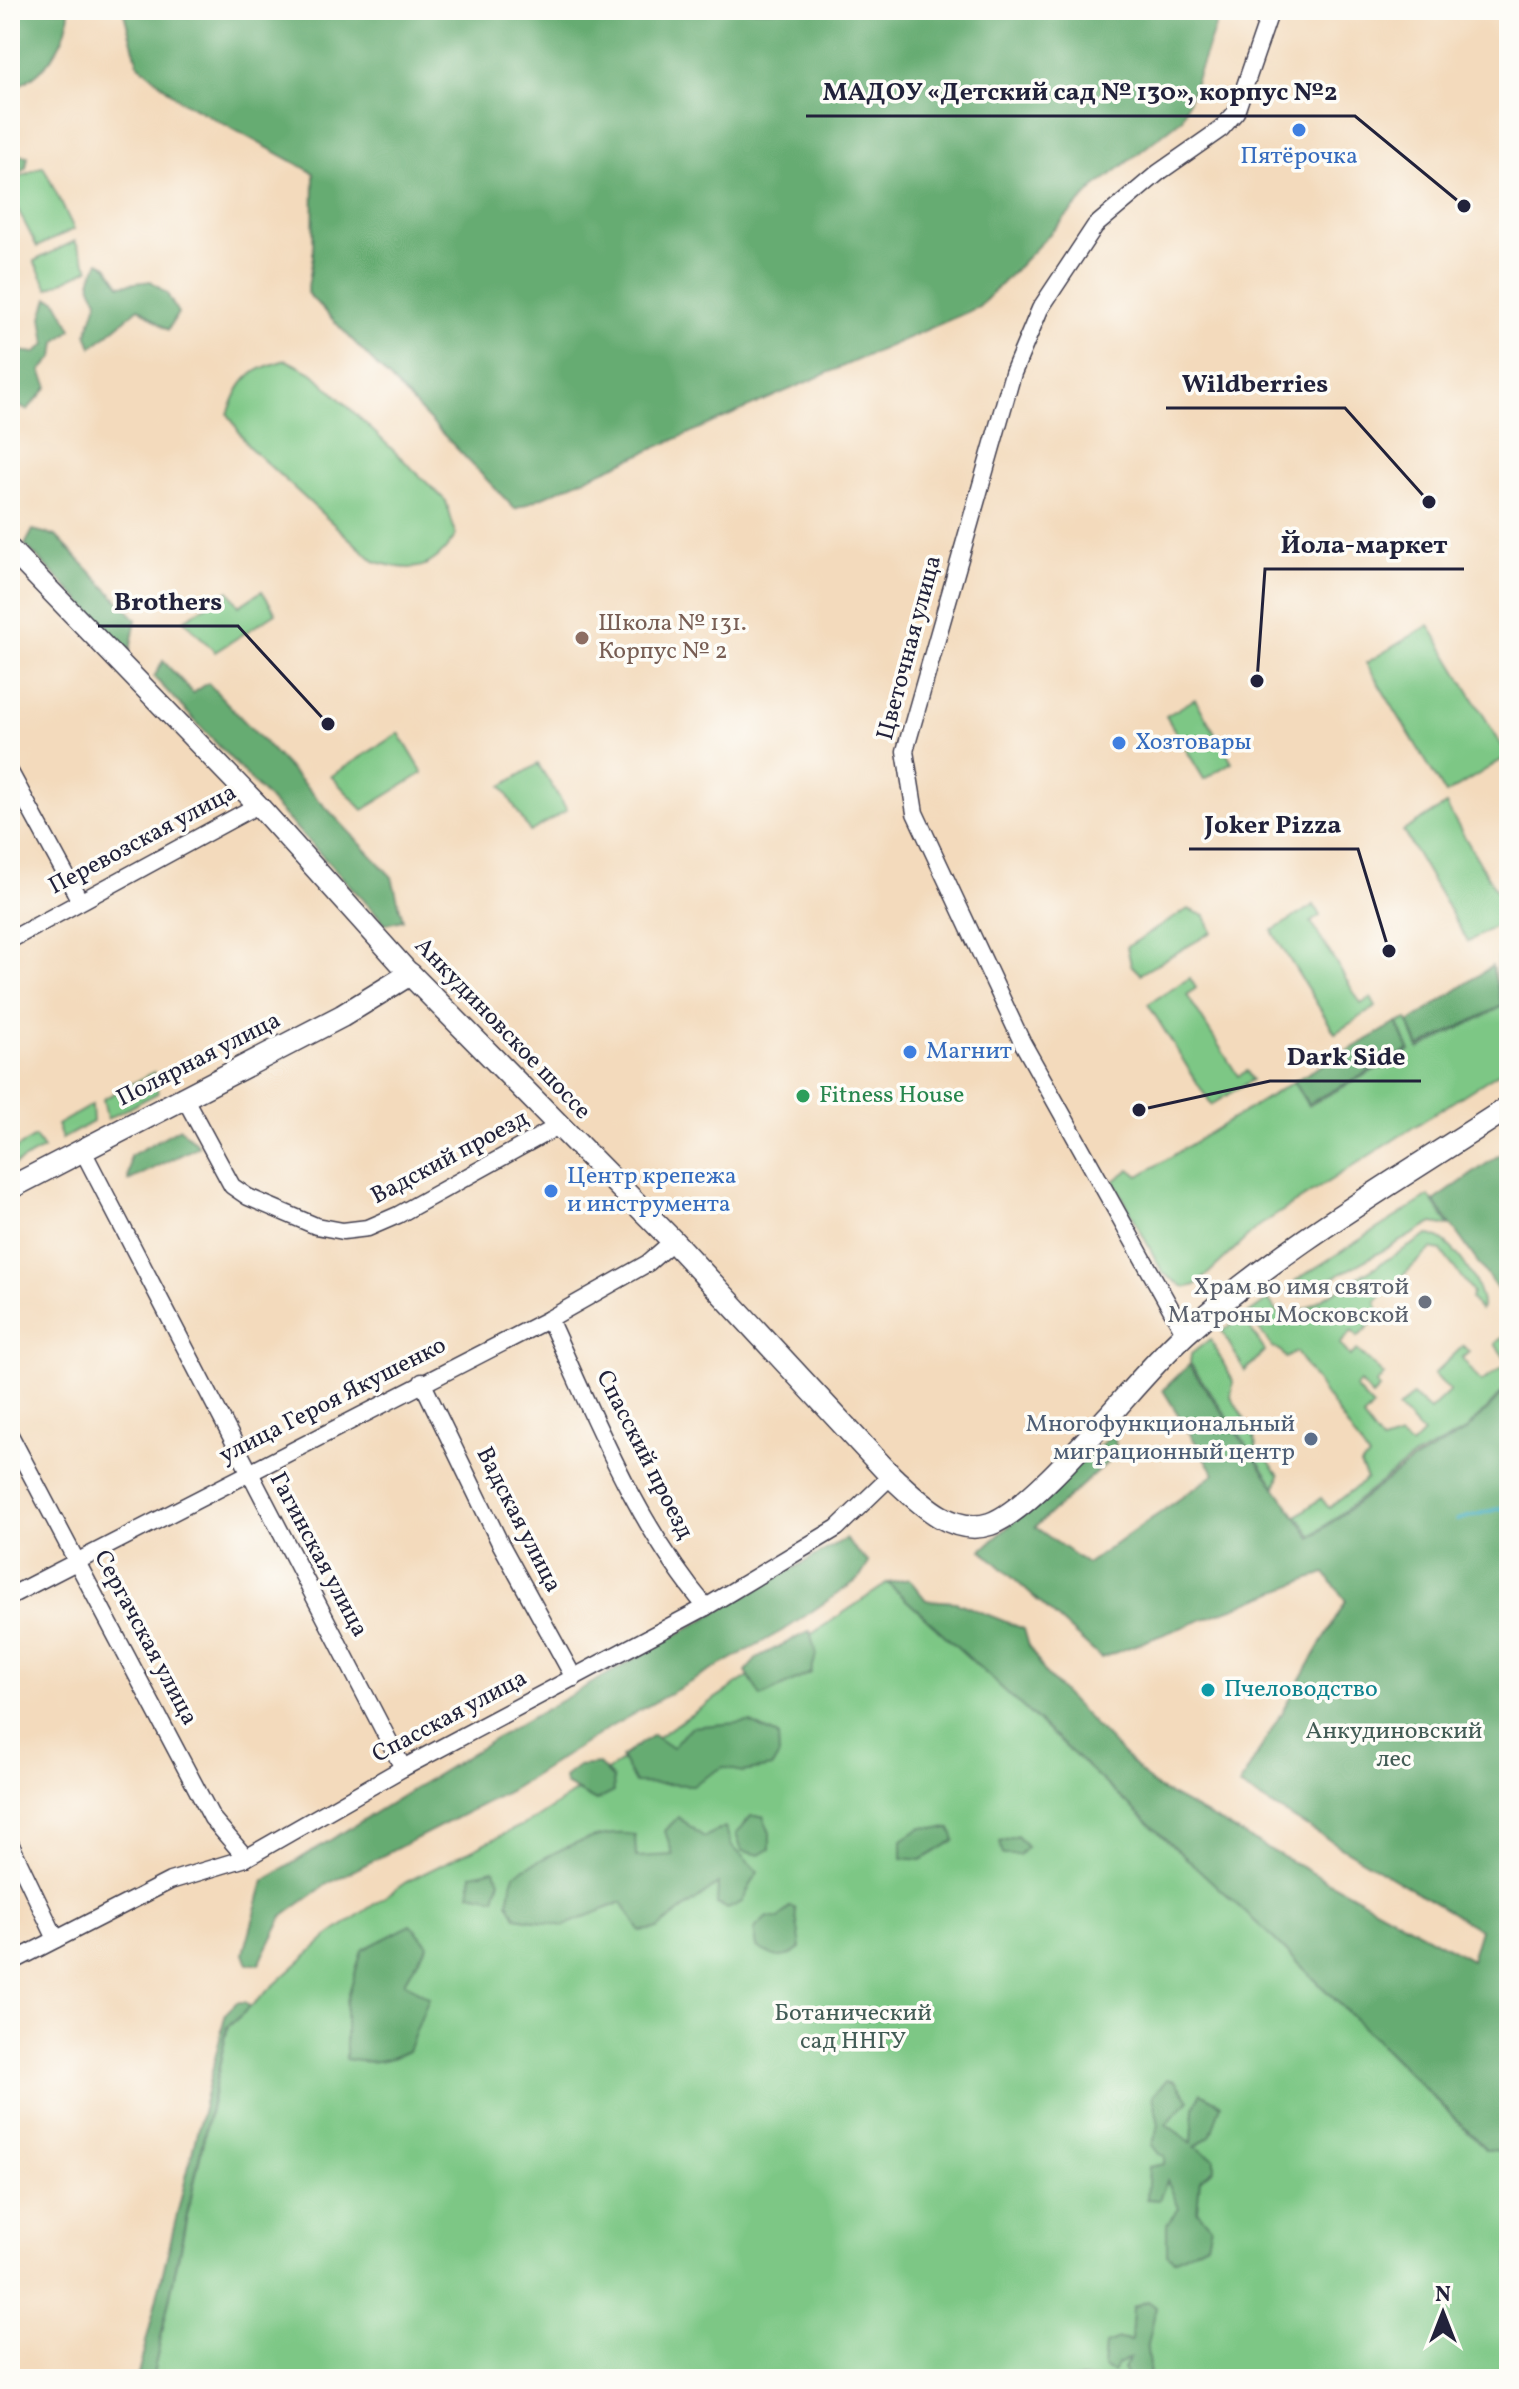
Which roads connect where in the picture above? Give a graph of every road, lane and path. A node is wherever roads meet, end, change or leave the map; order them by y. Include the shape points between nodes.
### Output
1 (1271, 10) edge
2 (10, 549) edge
3 (10, 772) edge
4 (258, 805) junction
5 (80, 901) junction
6 (10, 940) edge
7 (410, 974) junction
8 (184, 1097) junction
9 (1509, 1107) edge
10 (560, 1125) junction
11 (83, 1151) junction
12 (10, 1188) edge
13 (673, 1241) junction
14 (549, 1319) junction
15 (1185, 1334) junction
16 (422, 1382) junction
17 (10, 1435) edge
18 (247, 1472) junction
19 (891, 1476) junction
20 (78, 1561) junction
21 (10, 1596) edge
22 (706, 1607) junction
23 (574, 1678) junction
24 (403, 1768) junction
25 (10, 1843) edge
26 (246, 1858) junction
27 (56, 1939) junction
28 (10, 1963) edge

1 - 15 street, Цветочная улица via 1236,112 1095,226 1040,309 1013,373 905,751 915,813 1022,1042
2 - 4 street, Анкудиновское шоссе
3 - 5 street
4 - 5 street, Перевозская улица
4 - 7 street, Анкудиновское шоссе
5 - 6 street, Перевозская улица
7 - 8 main road, Полярная улица via 342,1016
7 - 10 main road, Анкудиновское шоссе
8 - 10 street, Вадский проезд via 232,1186 316,1226 343,1231 368,1228 398,1215
8 - 11 main road, Полярная улица
9 - 15 main road via 1308,1240
10 - 13 main road, Анкудиновское шоссе
11 - 12 main road, Полярная улица
11 - 18 street, Гагинская улица
13 - 14 street, улица Героя Якушенко via 648,1263
13 - 19 main road, Анкудиновское шоссе
14 - 16 street, улица Героя Якушенко
14 - 22 street, Спасский проезд via 648,1524
15 - 19 main road, Анкудиновское шоссе via 1011,1514 988,1525 950,1522
16 - 18 street, улица Героя Якушенко
16 - 23 street, Вадская улица via 500,1543
17 - 20 street, Сергачская улица
18 - 20 street, улица Героя Якушенко
18 - 24 street, Гагинская улица
19 - 22 street, Спасская улица via 837,1528
20 - 21 street, улица Героя Якушенко
20 - 26 street, Сергачская улица via 212,1818
22 - 23 street, Спасская улица
23 - 24 street, Спасская улица
24 - 26 street, Спасская улица
25 - 27 street
26 - 27 street, Спасская улица via 170,1881
27 - 28 street, Спасская улица

